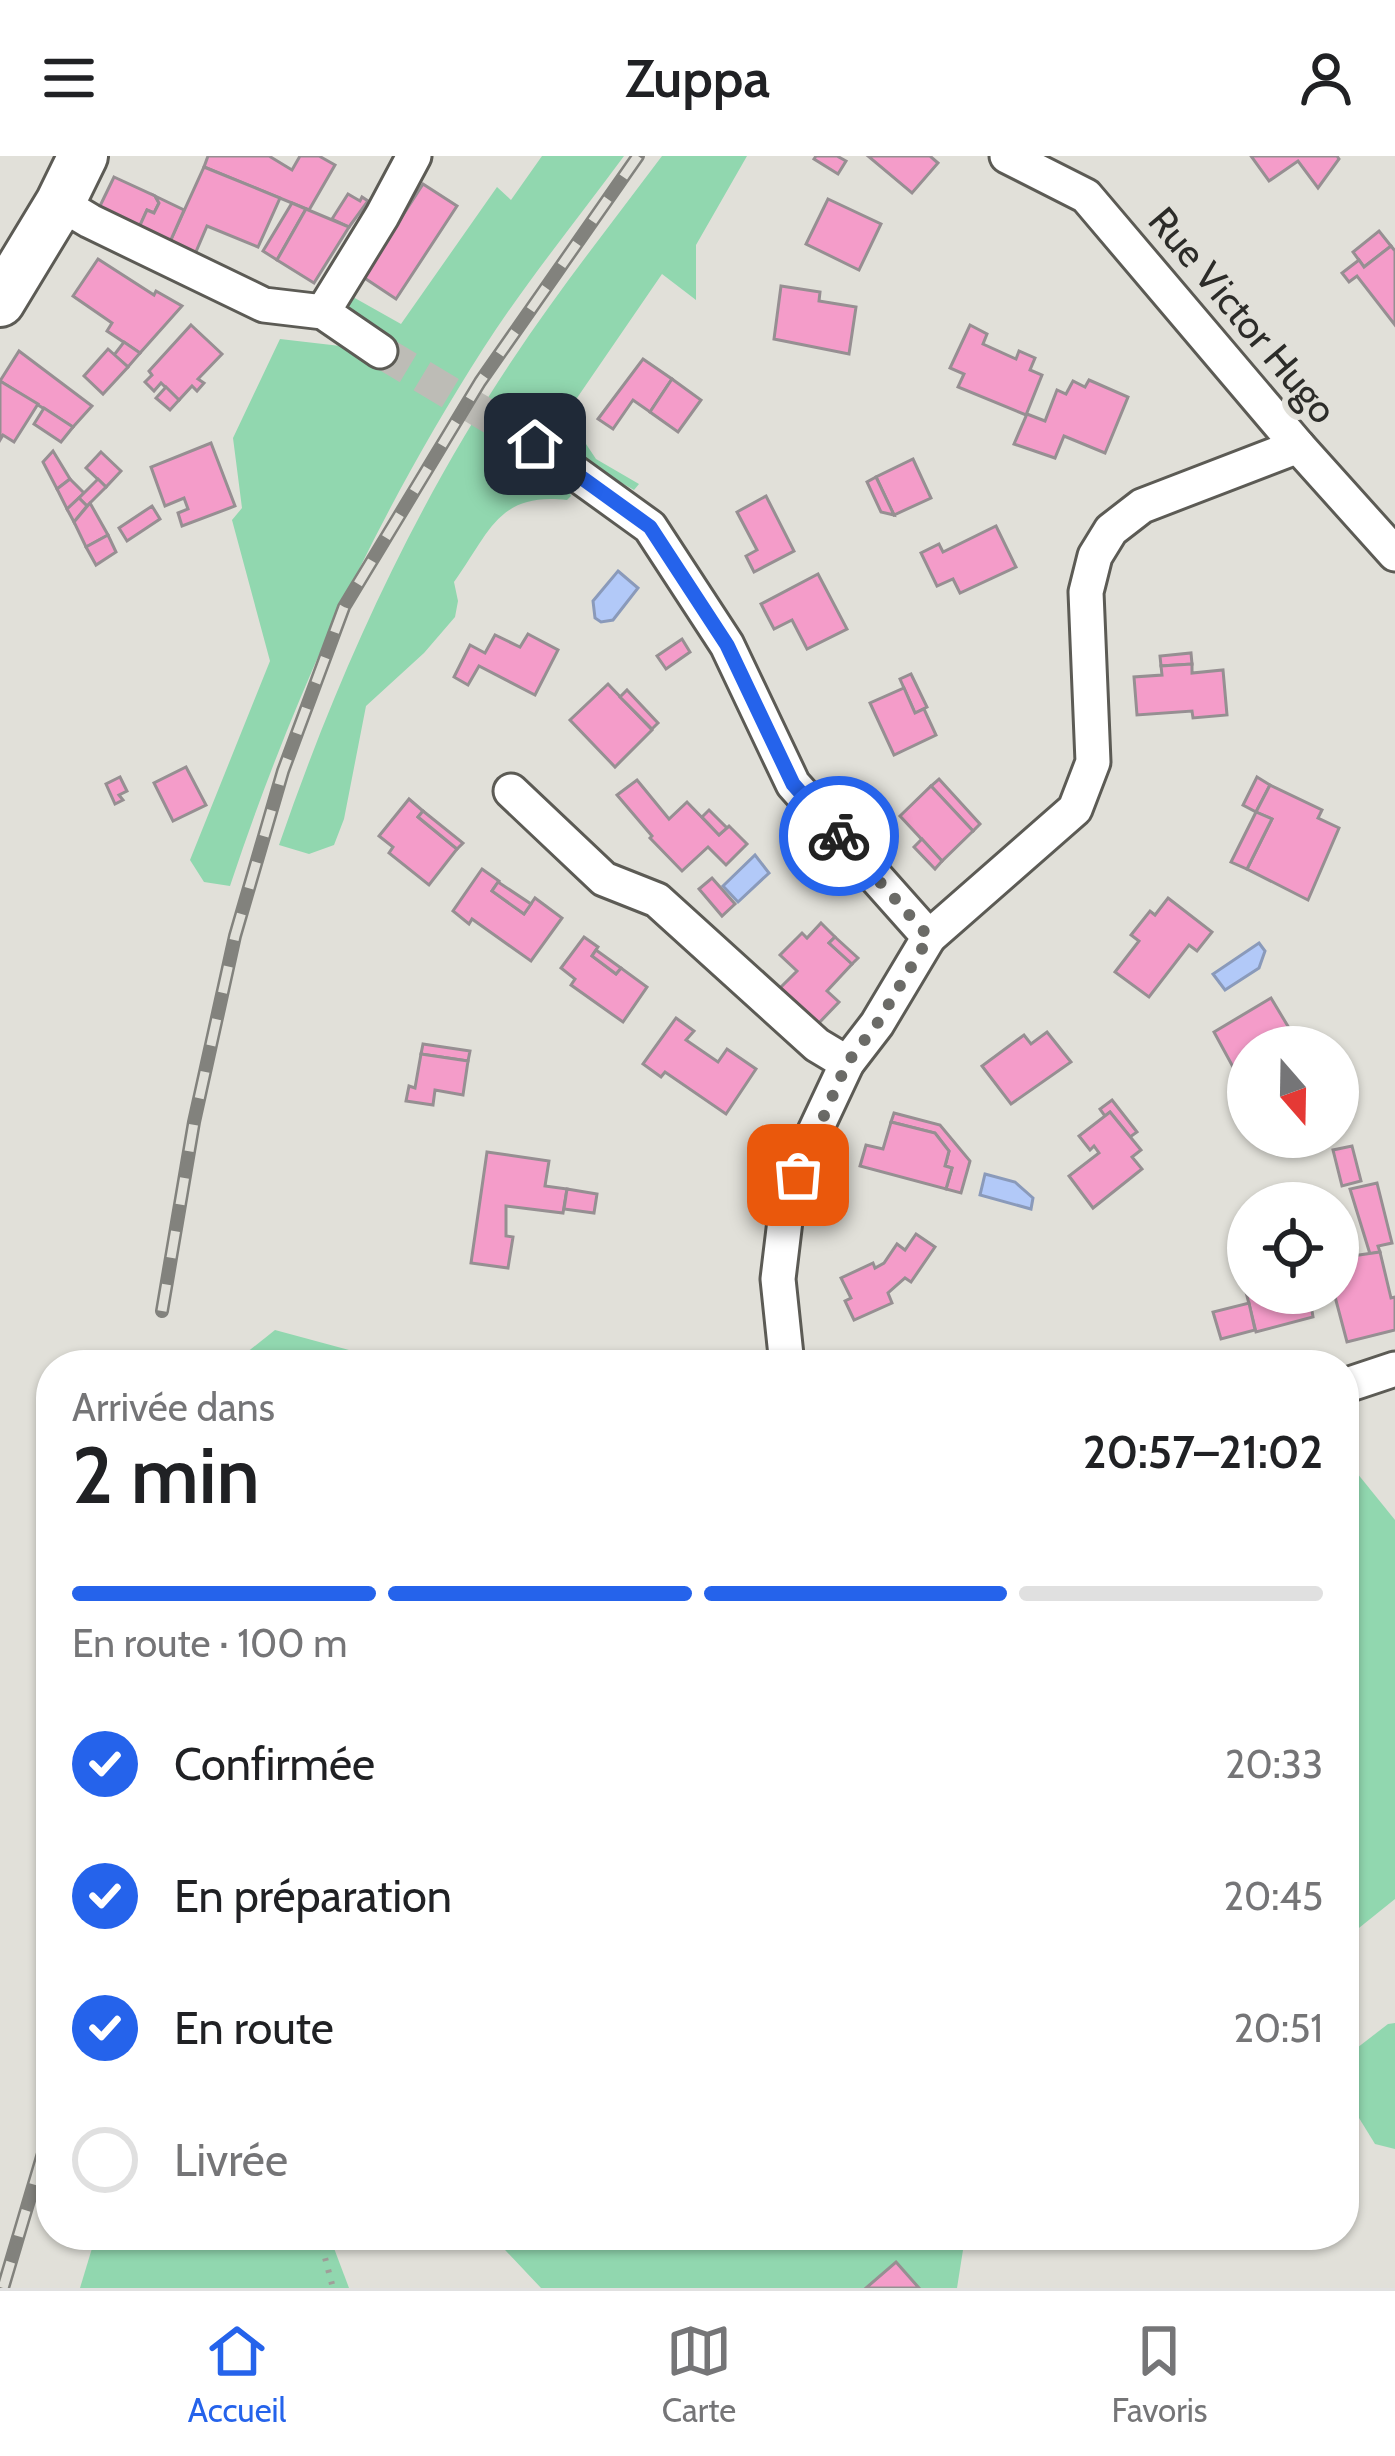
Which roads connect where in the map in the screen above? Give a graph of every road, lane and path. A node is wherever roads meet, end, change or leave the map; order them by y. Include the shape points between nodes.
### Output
1 (83, 156) edge
2 (414, 156) edge
3 (1007, 156) edge
4 (60, 202) junction
5 (0, 302) edge
6 (322, 313) junction
7 (380, 351) tunnel mouth
8 (535, 444) tunnel mouth
9 (1298, 446) junction
10 (1395, 554) edge
11 (511, 791) dead end
12 (929, 937) junction
13 (847, 1063) junction
14 (786, 1350) edge
15 (1395, 1370) edge
16 (1359, 1381) edge
17 (323, 2250) edge
18 (333, 2288) edge

1 - 4 main road
2 - 6 street
3 - 9 street, Rue Victor Hugo via 1086,196
4 - 5 main road
4 - 6 street via 264,305
6 - 7 street
8 - 12 street via 650,527 727,645 793,784
9 - 10 street, Rue Victor Hugo
9 - 12 street via 1142,506 1111,530 1086,592 1094,762 1075,809
11 - 13 street via 604,879 657,900
12 - 13 street
13 - 14 street via 787,1204 778,1280
15 - 16 street
17 - 18 path

